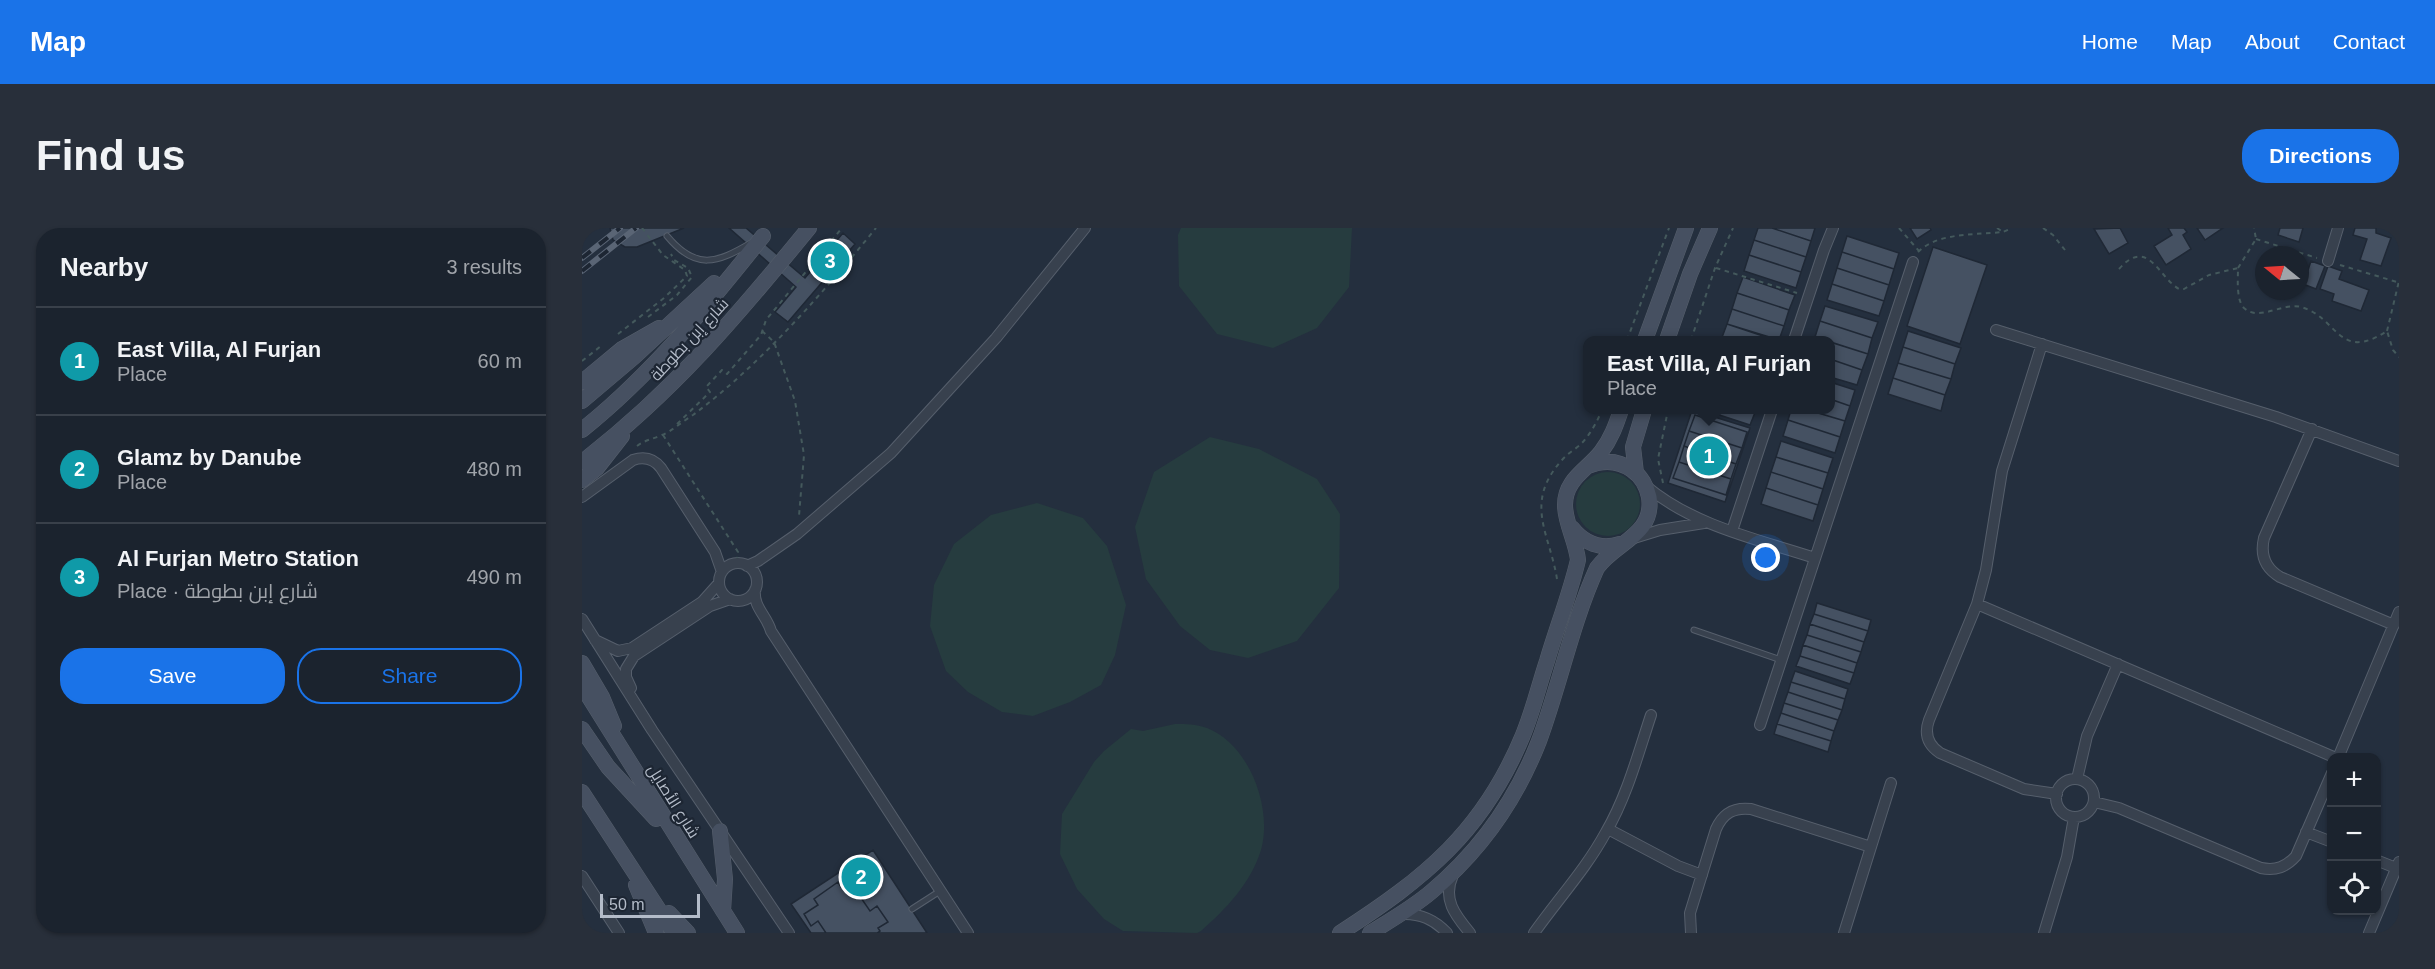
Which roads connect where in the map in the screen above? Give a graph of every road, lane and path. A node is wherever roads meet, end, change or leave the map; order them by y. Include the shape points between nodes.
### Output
1 (642, 228) edge
2 (809, 228) edge
3 (842, 228) edge
4 (876, 228) edge
5 (1085, 228) edge
6 (1669, 228) edge
7 (1686, 228) edge
8 (1710, 228) edge
9 (1733, 228) edge
10 (1833, 228) edge
11 (1899, 228) edge
12 (1997, 228) edge
13 (2012, 228) edge
14 (2043, 228) edge
15 (2254, 228) edge
16 (2338, 228) edge
17 (766, 232) edge
18 (2003, 232) junction
19 (667, 236) dead end
20 (676, 247) junction
21 (2065, 249) dead end
22 (1919, 251) junction
23 (2328, 261) dead end
24 (1913, 262) joint
25 (1715, 268) junction
26 (2238, 268) junction
27 (2119, 269) dead end
28 (2399, 281) edge
29 (1808, 297) junction
30 (2394, 304) junction
31 (2399, 304) edge
32 (682, 315) junction
33 (1996, 330) dead end
34 (762, 331) junction
35 (2387, 331) junction
36 (1628, 336) edge
37 (1646, 336) edge
38 (1668, 336) edge
39 (1692, 336) edge
40 (1795, 336) edge
41 (610, 339) dead end
42 (619, 339) dead end
43 (774, 342) junction
44 (2042, 344) junction
45 (602, 346) dead end
46 (2399, 357) edge
47 (582, 361) edge
48 (582, 382) edge
49 (582, 401) edge
50 (1619, 414) edge
51 (1643, 414) edge
52 (1667, 414) edge
53 (1771, 414) edge
54 (632, 422) junction
55 (673, 428) junction
56 (2312, 429) junction
57 (582, 430) edge
58 (663, 435) junction
59 (630, 451) dead end
60 (2399, 461) edge
61 (582, 462) edge
62 (1588, 466) junction
63 (1641, 479) junction
64 (582, 480) edge
65 (582, 497) edge
66 (1668, 503) junction
67 (1568, 519) junction
68 (1707, 523) junction
69 (1732, 531) junction
70 (797, 534) junction
71 (1626, 542) junction
72 (785, 543) junction
73 (1815, 558) junction
74 (742, 564) junction
75 (720, 577) junction
76 (755, 585) junction
77 (733, 600) junction
78 (1977, 604) junction
79 (2399, 612) edge
80 (582, 619) edge
81 (2394, 625) junction
82 (1694, 630) dead end
83 (771, 631) junction
84 (594, 640) junction
85 (1781, 660) junction
86 (582, 663) edge
87 (2118, 664) junction
88 (582, 686) edge
89 (1652, 715) dead end
90 (1760, 725) dead end
91 (582, 729) edge
92 (652, 730) junction
93 (2339, 753) edge
94 (624, 754) junction
95 (2327, 754) edge
96 (2077, 779) junction
97 (2327, 782) edge
98 (1891, 783) dead end
99 (582, 792) edge
100 (2057, 794) junction
101 (2094, 802) junction
102 (2074, 817) junction
103 (1608, 830) junction
104 (720, 831) junction
105 (2306, 832) junction
106 (677, 840) junction
107 (2327, 840) edge
108 (1871, 847) junction
109 (2380, 861) edge
110 (2398, 865) edge
111 (630, 868) junction
112 (1454, 872) junction
113 (1702, 874) junction
114 (582, 876) edge
115 (642, 884) junction
116 (940, 891) junction
117 (912, 909) dead end
118 (723, 911) junction
119 (1401, 914) junction
120 (1540, 923) junction
121 (619, 933) edge
122 (656, 933) edge
123 (674, 933) edge
124 (688, 933) edge
125 (737, 933) edge
126 (789, 933) edge
127 (967, 933) edge
128 (1340, 933) edge
129 (1370, 933) edge
130 (1447, 933) edge
131 (1470, 933) edge
132 (1527, 933) edge
133 (1534, 933) edge
134 (1691, 933) edge
135 (1844, 933) edge
136 (2044, 933) edge
137 (2369, 933) edge

1 - 41 path via 663,255 685,270 687,276
2 - 54 main road, شارع إبن بطوطة via 714,343
3 - 34 path via 766,320
4 - 43 path
5 - 70 street via 996,338 918,425 865,477
6 - 36 path
7 - 37 main road
8 - 38 main road
9 - 25 path
10 - 29 street
11 - 22 path
12 - 18 path
13 - 18 path
14 - 21 path
15 - 26 path via 2256,239
16 - 23 street
17 - 20 lane via 724,259 698,259
17 - 32 main road, شارع إبن بطوطة
17 - 57 main road via 686,330
18 - 22 path via 1940,239
19 - 20 lane
20 - 42 path via 671,255 691,270 690,281
22 - 24 path
24 - 73 street
25 - 29 path
25 - 39 path
26 - 27 path via 2209,274 2179,290 2146,258 2126,261
26 - 35 path via 2241,304 2246,310 2256,313 2292,305 2311,310 2331,330 2358,342
28 - 30 path
29 - 40 street
30 - 31 path
30 - 35 path
32 - 48 main road via 622,349
32 - 49 main road, شارع إبن بطوطة
33 - 44 street
34 - 43 path
34 - 55 path via 727,374 722,370 706,387 710,392
35 - 46 path
43 - 55 path
43 - 70 path via 795,401 804,455
44 - 56 street
44 - 78 street via 2002,471
45 - 47 path
50 - 62 main road via 1608,442
51 - 63 main road via 1633,447
52 - 66 path via 1658,459
53 - 69 street
54 - 61 main road, شارع إبن بطوطة
54 - 64 main road via 604,460
55 - 58 path
56 - 60 street
56 - 81 street via 2264,538 2266,564 2280,577
58 - 59 path
58 - 74 path
62 - 63 main road via 1613,462
62 - 67 main road via 1574,478 1566,495
63 - 66 street
63 - 71 main road via 1649,502 1646,519
65 - 75 street via 633,460 652,460 711,546
66 - 68 street
67 - 71 main road via 1578,535 1594,545
67 - 128 main road via 1578,560 1524,733 1510,765 1480,813 1451,849 1400,894
68 - 69 street
68 - 71 street via 1660,530
69 - 73 street
70 - 72 street
71 - 112 main road via 1603,558 1591,581 1527,770 1495,824
72 - 74 street via 758,561
72 - 76 street via 764,566
73 - 85 street
74 - 75 street via 726,568
74 - 76 street
75 - 77 street via 722,593
75 - 84 street via 702,602 632,648 618,651
76 - 77 street via 747,598
76 - 83 street via 756,605
77 - 83 street via 746,605
77 - 92 street via 710,606 628,662 626,677 650,717
78 - 87 street
78 - 100 street via 1929,720 1928,739 1940,753 2014,785 2036,793
79 - 81 street
80 - 84 street
81 - 93 street
82 - 85 lane
83 - 116 street
84 - 92 street
85 - 90 street
86 - 94 main road via 609,712
87 - 95 street
87 - 96 street via 2088,736
88 - 94 main road, شارع الأصايل
89 - 103 street
91 - 106 main road via 626,788
92 - 104 street
94 - 106 main road, شارع الأصايل
96 - 100 street via 2062,784
96 - 101 street via 2092,789
97 - 105 street
98 - 108 street
99 - 111 main road
100 - 102 street via 2060,809
101 - 102 street via 2084,814
101 - 105 street via 2120,808 2261,868 2277,869 2291,861
102 - 136 street
103 - 113 street
103 - 120 street via 1579,875
104 - 118 main road via 725,879
104 - 126 street
105 - 107 street
106 - 118 main road, شارع الأصايل
108 - 113 street via 1751,809 1736,809 1719,822
108 - 135 street
109 - 110 street
110 - 137 street
111 - 115 main road
111 - 122 main road
112 - 119 main road
112 - 131 street via 1449,902
113 - 134 street via 1690,913
114 - 121 street
115 - 123 main road
115 - 124 main road
116 - 117 lane
116 - 127 street
118 - 125 main road, شارع الأصايل
119 - 129 main road
119 - 130 street via 1426,917
120 - 132 street
120 - 133 street

